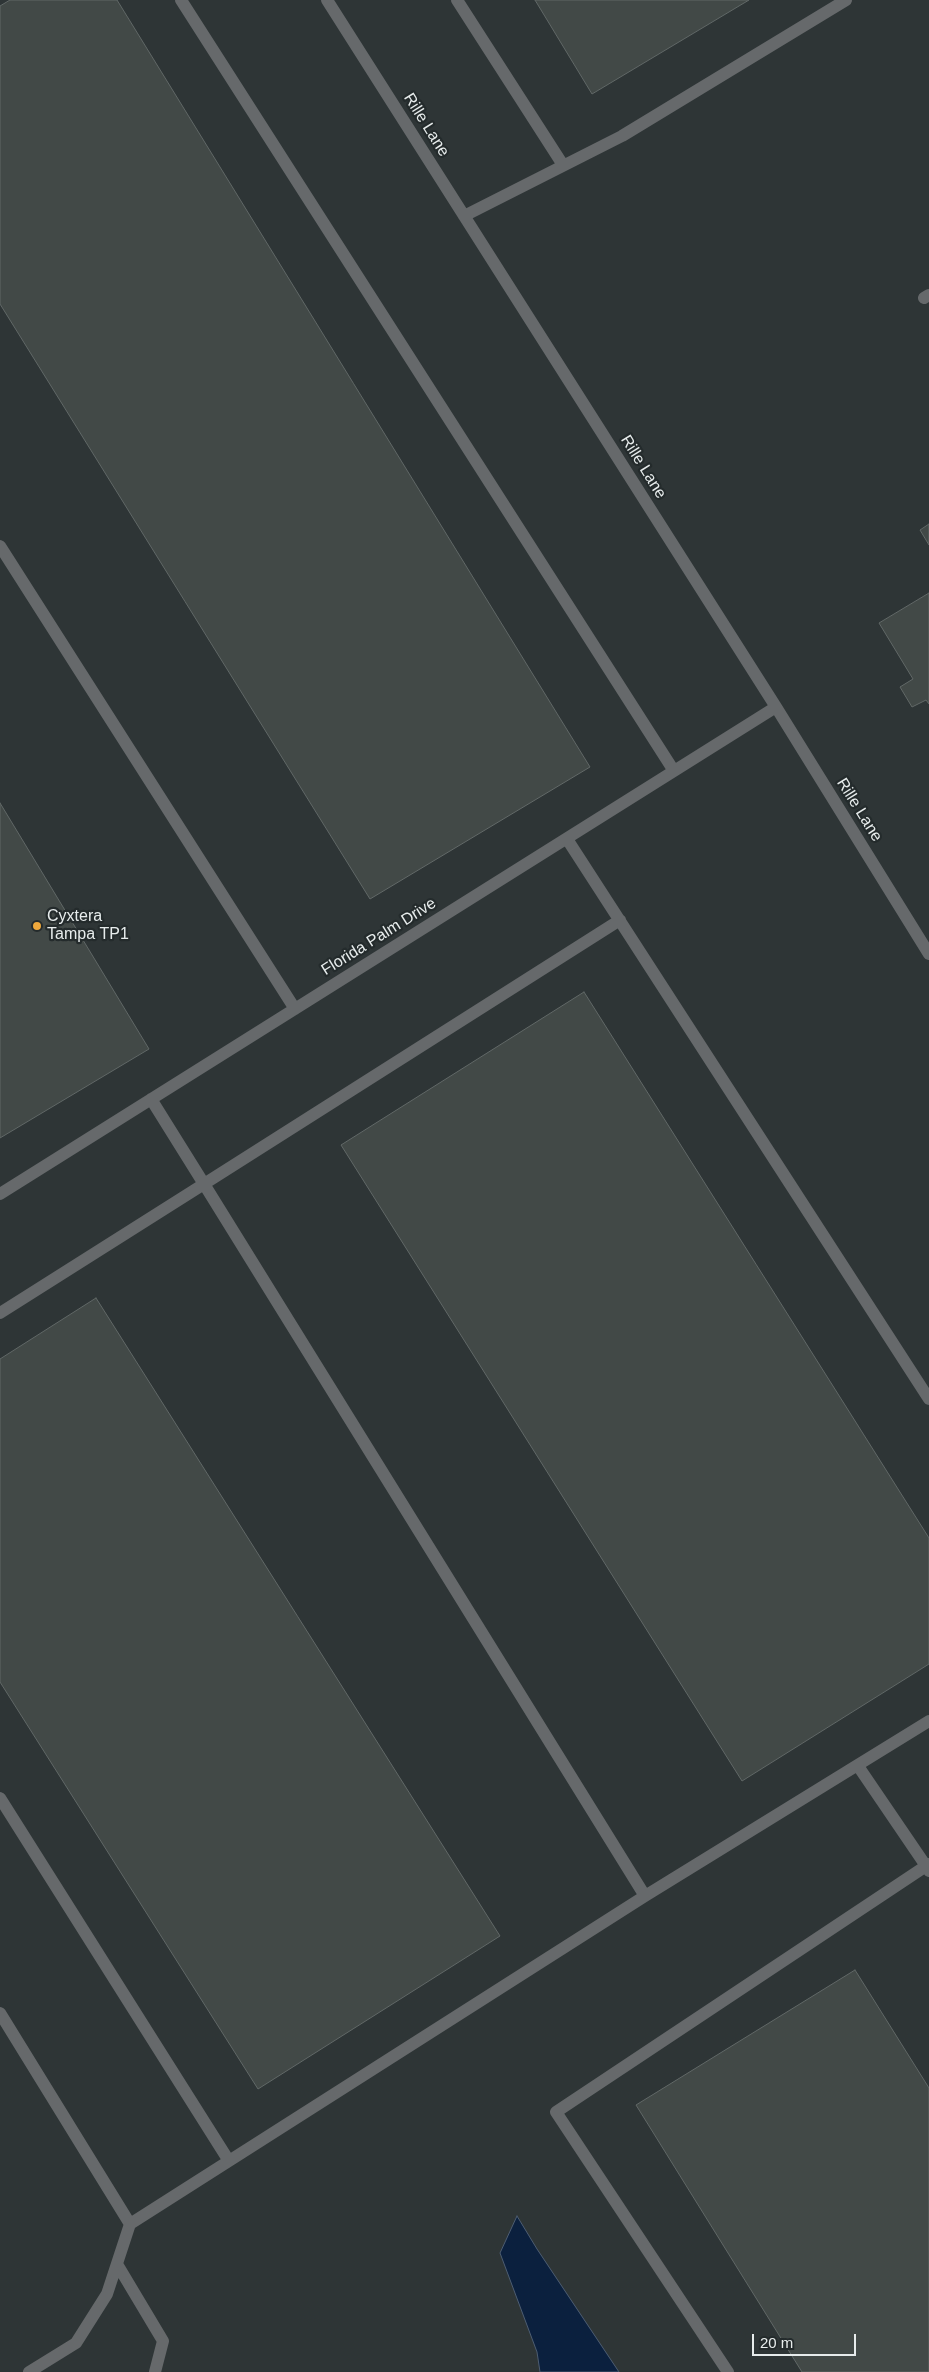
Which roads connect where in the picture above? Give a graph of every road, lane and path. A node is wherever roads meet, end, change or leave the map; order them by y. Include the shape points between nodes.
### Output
1 (181, 0) edge
2 (327, 0) edge
3 (456, 0) edge
4 (846, 0) edge
5 (563, 165) junction
6 (464, 216) junction
7 (0, 546) edge
8 (776, 707) junction
9 (674, 771) junction
10 (567, 839) junction
11 (620, 920) junction
12 (929, 954) edge
13 (295, 1009) junction
14 (151, 1099) junction
15 (204, 1184) junction
16 (0, 1194) edge
17 (0, 1313) edge
18 (929, 1399) edge
19 (929, 1721) edge
20 (858, 1766) junction
21 (0, 1798) edge
22 (928, 1867) edge
23 (645, 1896) junction
24 (0, 2013) edge
25 (229, 2162) junction
26 (130, 2224) junction
27 (117, 2264) junction
28 (29, 2372) edge
29 (154, 2372) edge
30 (728, 2372) edge

1 - 9 street
2 - 6 street, Rille Lane
3 - 5 street
4 - 5 street via 622,136
5 - 6 street
6 - 8 street, Rille Lane
7 - 13 street
8 - 9 street, Florida Palm Drive
8 - 12 street, Rille Lane
9 - 10 street, Florida Palm Drive
10 - 11 street
10 - 13 street, Florida Palm Drive
11 - 15 street
11 - 18 street
13 - 14 street, Florida Palm Drive
14 - 15 street
14 - 16 street, Florida Palm Drive
15 - 17 street
15 - 23 street
19 - 20 street
20 - 22 street
20 - 23 street
21 - 25 street
22 - 30 street via 556,2112
23 - 25 street
24 - 26 street
25 - 26 street
26 - 27 street
27 - 28 street via 107,2294 76,2343
27 - 29 street via 163,2341

